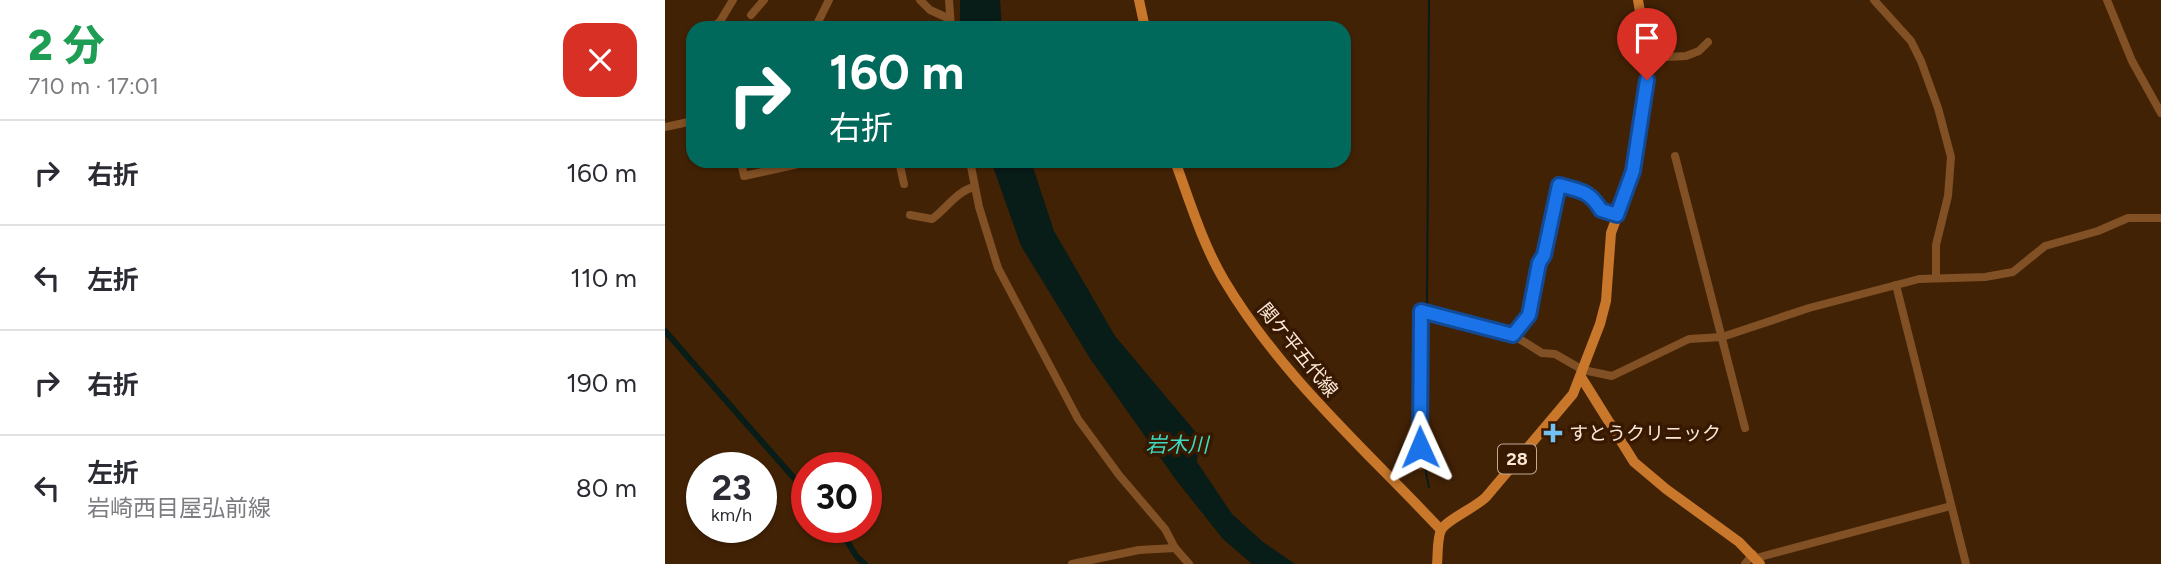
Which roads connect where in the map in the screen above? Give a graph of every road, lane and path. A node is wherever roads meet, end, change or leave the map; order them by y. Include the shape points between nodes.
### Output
1 (733, 0) edge
2 (764, 0) edge
3 (828, 0) edge
4 (920, 0) edge
5 (949, 0) edge
6 (1139, 0) edge
7 (1638, 0) edge
8 (1874, 0) edge
9 (2107, 0) edge
10 (751, 15) dead end
11 (720, 21) edge
12 (818, 21) edge
13 (946, 21) edge
14 (950, 21) edge
15 (1144, 21) edge
16 (1708, 42) dead end
17 (1648, 58) junction
18 (2161, 113) edge
19 (686, 122) edge
20 (665, 127) edge
21 (1675, 156) dead end
22 (742, 168) edge
23 (780, 168) edge
24 (901, 168) edge
25 (971, 168) edge
26 (1178, 168) edge
27 (904, 184) dead end
28 (974, 187) junction
29 (910, 215) dead end
30 (1617, 215) junction
31 (2161, 218) edge
32 (1936, 278) junction
33 (1896, 285) junction
34 (1513, 335) junction
35 (1723, 337) junction
36 (1582, 374) junction
37 (1745, 428) dead end
38 (1420, 466) dead end
39 (1951, 506) junction
40 (1441, 530) junction
41 (1175, 548) junction
42 (1756, 559) edge
43 (1072, 564) edge
44 (1189, 564) edge
45 (1437, 564) edge
46 (1745, 564) edge
47 (1966, 564) edge

1 - 11 street
2 - 10 street
3 - 12 street
4 - 13 street
5 - 14 street
6 - 15 main road
7 - 17 main road, 28
8 - 32 street via 1911,41 1921,61 1951,157 1948,196 1936,245
9 - 18 street via 2132,61
16 - 17 street via 1686,56
17 - 30 main road, 28 via 1633,171
19 - 20 street
21 - 35 street
22 - 23 street via 744,176
24 - 27 street
25 - 28 street
26 - 40 main road, 関ケ平五代線 via 1222,278 1266,344
28 - 29 street via 964,189 932,219
28 - 41 street via 998,268 1078,419
30 - 34 street via 1601,210 1586,192 1559,185 1529,315
30 - 36 main road, 28 via 1609,241 1604,312
31 - 32 street via 2128,218 2045,246 2013,272
32 - 33 street
33 - 35 street
33 - 39 street
34 - 36 street via 1542,353 1555,354
34 - 38 street via 1421,311
35 - 36 street via 1689,339 1618,375
35 - 37 street
36 - 40 main road, 28 via 1570,399 1486,497
36 - 42 main road via 1634,462
39 - 42 street
39 - 47 street
40 - 45 main road
41 - 43 street via 1139,550
41 - 44 street
42 - 46 street

